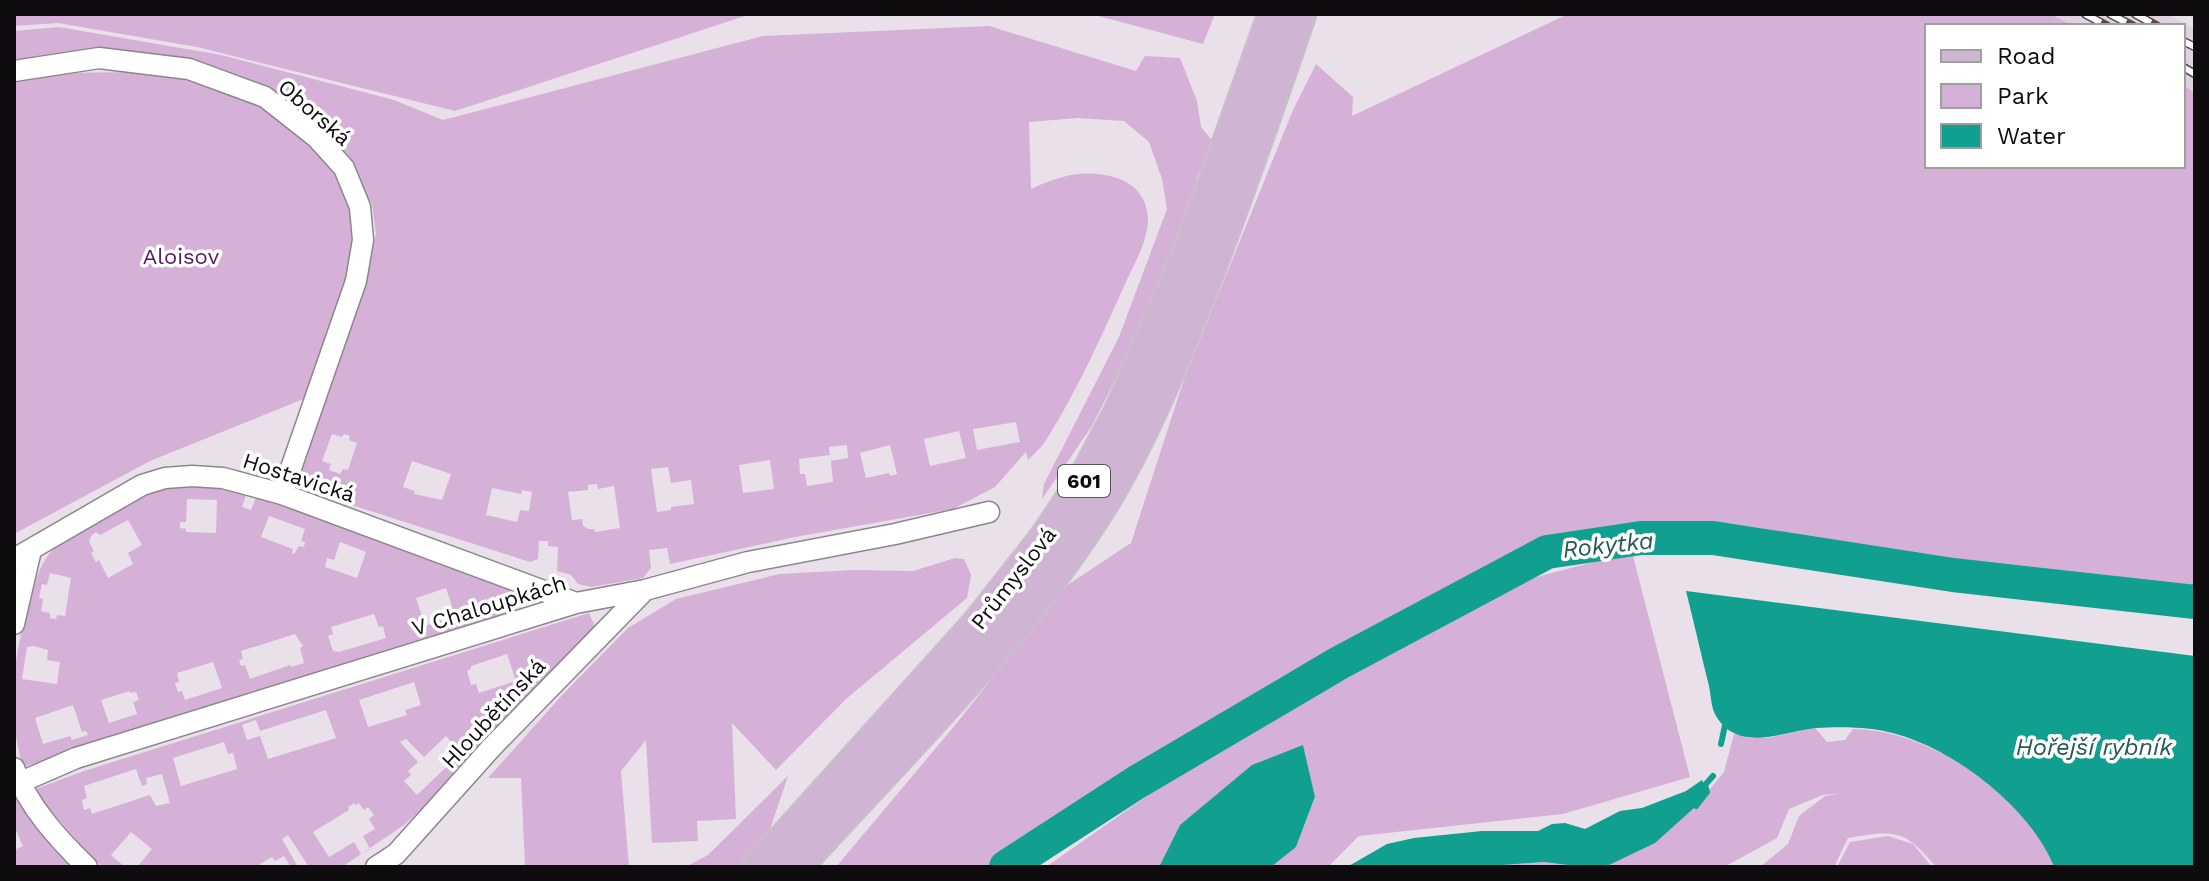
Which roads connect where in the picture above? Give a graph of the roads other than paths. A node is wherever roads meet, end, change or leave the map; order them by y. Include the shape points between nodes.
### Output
1 (1274, 14) edge
2 (1300, 14) edge
3 (14, 71) edge
4 (282, 494) junction
5 (989, 512) dead end
6 (23, 555) edge
7 (645, 590) junction
8 (576, 603) junction
9 (14, 624) edge
10 (16, 779) edge
11 (87, 867) edge
12 (376, 867) edge
13 (759, 867) edge
14 (796, 867) edge

1 - 13 main road, Průmyslová / 601 via 1192,246 1120,412 1083,482 977,625
2 - 14 main road, Průmyslová / 601 via 1188,324 1111,489 1024,612
3 - 4 street, Oborská via 99,58 189,69 265,97 317,138 344,168 360,207 363,240 356,281
4 - 6 street, Hostavická via 223,478 165,478 118,498
4 - 8 street, Hostavická
5 - 7 street, V Chaloupkách via 748,562
6 - 9 street
7 - 8 street, V Chaloupkách
7 - 12 street, Hloubětínská via 396,854
8 - 10 street, V Chaloupkách
10 - 11 street via 59,840

